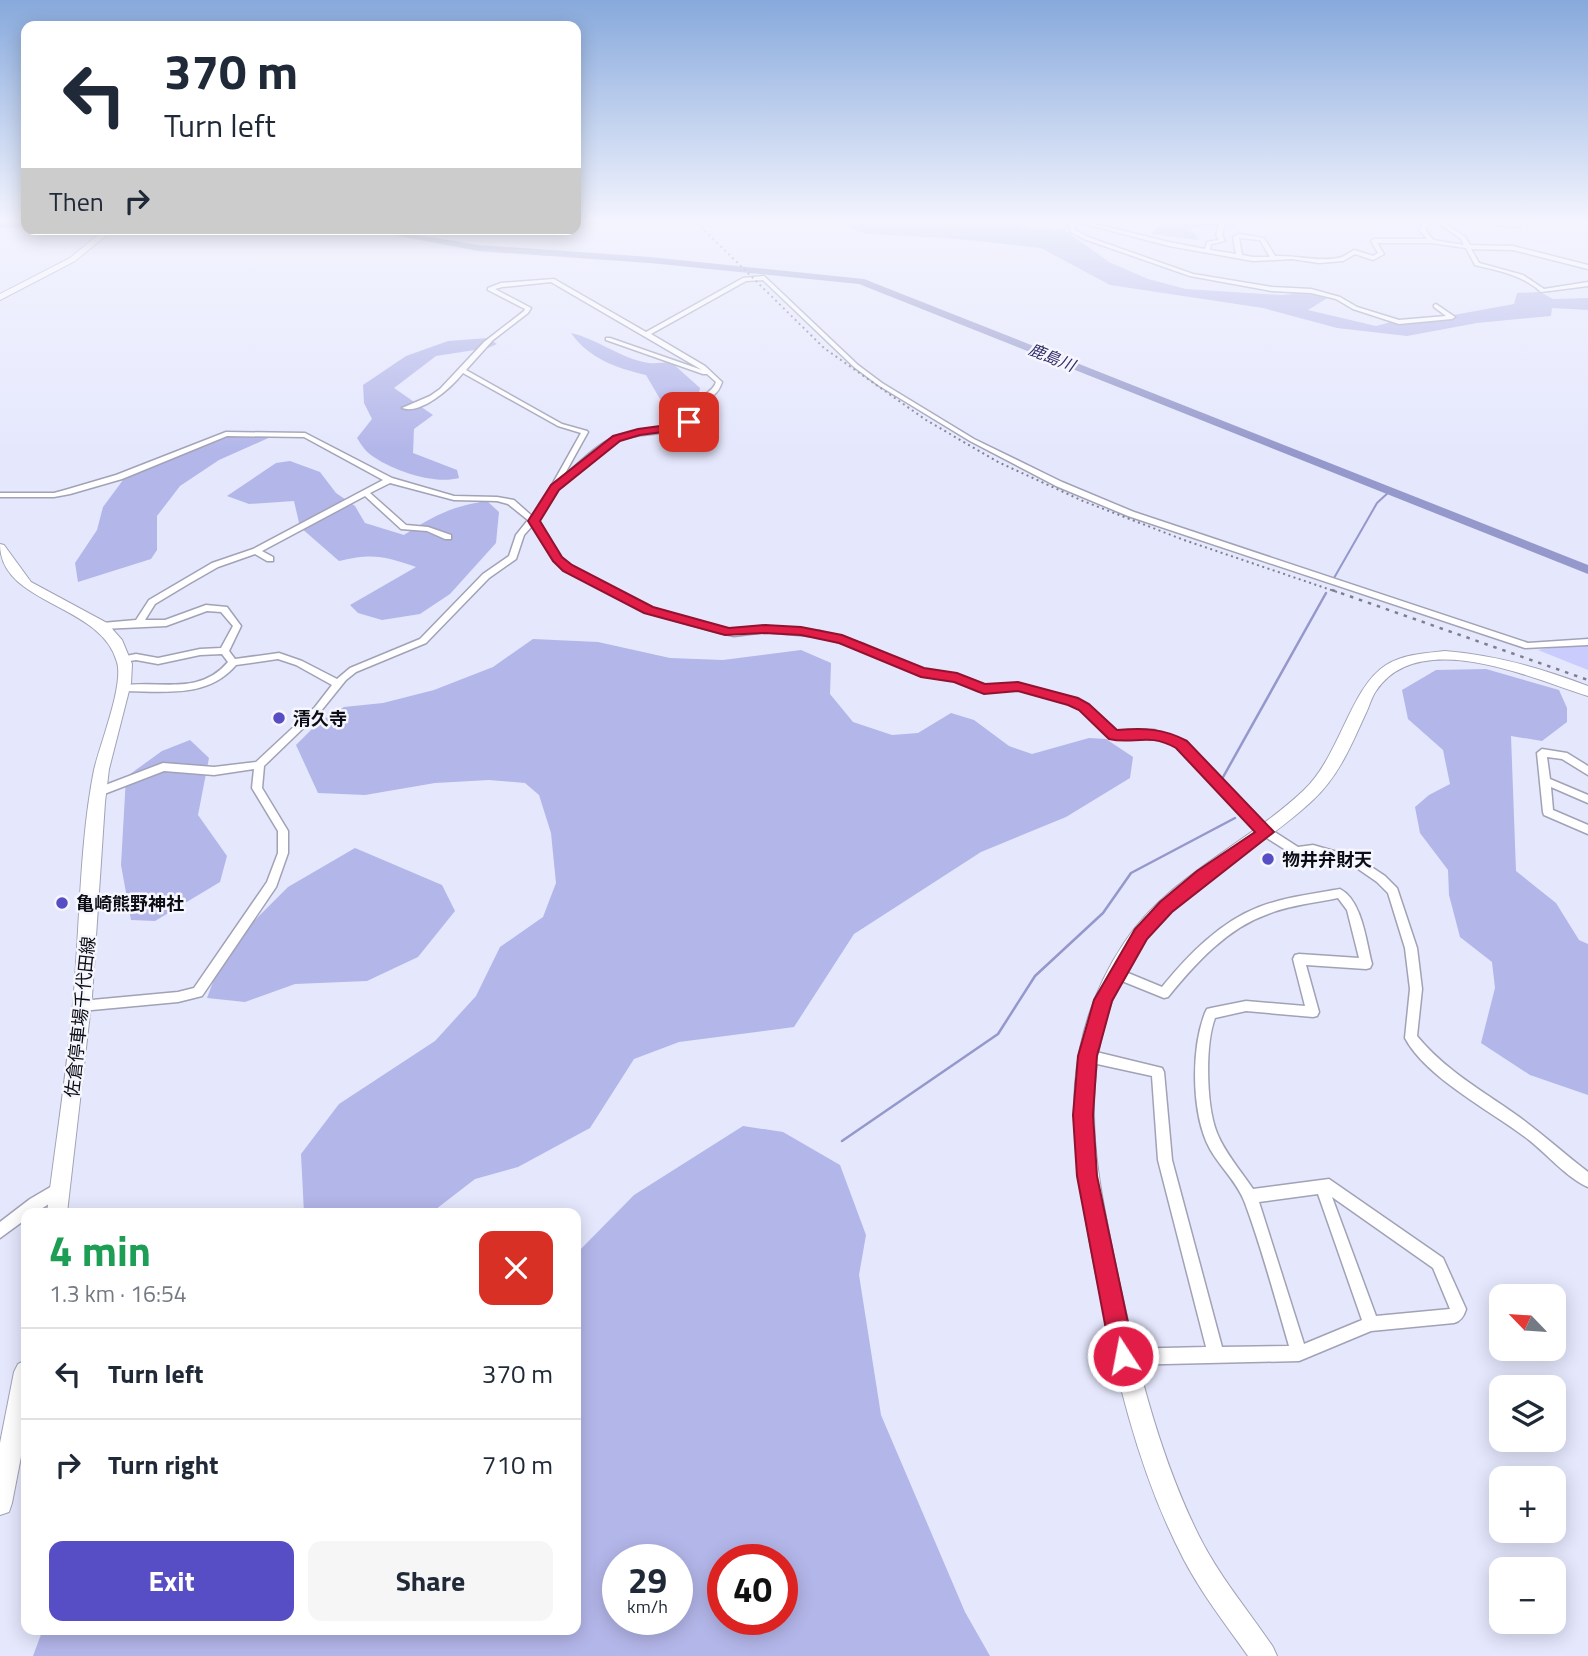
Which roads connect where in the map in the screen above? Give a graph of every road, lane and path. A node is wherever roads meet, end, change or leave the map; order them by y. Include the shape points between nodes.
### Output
1 (505, 296) edge
2 (581, 296) edge
3 (714, 296) edge
4 (782, 296) edge
5 (1331, 296) edge
6 (1436, 306) dead end
7 (647, 334) junction
8 (608, 340) dead end
9 (464, 371) junction
10 (711, 374) junction
11 (405, 408) dead end
12 (389, 480) junction
13 (555, 488) junction
14 (368, 494) junction
15 (0, 495) edge
16 (534, 521) junction
17 (448, 537) dead end
18 (0, 548) edge
19 (256, 551) junction
20 (270, 559) dead end
21 (139, 623) junction
22 (102, 626) junction
23 (1588, 642) edge
24 (224, 651) junction
25 (124, 659) junction
26 (233, 662) junction
27 (338, 684) junction
28 (123, 688) junction
29 (1588, 691) edge
30 (258, 765) junction
31 (1588, 771) edge
32 (1545, 781) junction
33 (99, 792) junction
34 (1588, 799) edge
35 (1588, 830) edge
36 (1266, 832) junction
37 (1116, 973) junction
38 (81, 1006) junction
39 (1088, 1056) junction
40 (1588, 1180) edge
41 (1322, 1187) junction
42 (62, 1188) junction
43 (1250, 1196) junction
44 (30, 1208) edge
45 (58, 1208) edge
46 (21, 1215) edge
47 (0, 1231) edge
48 (1371, 1325) junction
49 (1299, 1353) junction
50 (1216, 1355) junction
51 (1123, 1356) junction
52 (21, 1397) edge
53 (0, 1503) edge
54 (1264, 1656) edge

1 - 9 street via 528,308 486,342
2 - 7 street
3 - 7 street
4 - 23 street via 880,384 972,440 1070,489 1131,514 1528,646
5 - 6 street via 1399,322 1452,317
7 - 10 street
8 - 10 street
9 - 11 street via 436,395
9 - 13 street via 560,425 585,432
10 - 13 street via 719,382 716,391 689,422 617,439
12 - 14 street
12 - 15 street via 311,436 226,434 119,477 67,492
12 - 16 street via 454,498 511,502
13 - 16 street
14 - 17 street via 404,527
14 - 19 street
16 - 27 street via 520,535 513,557 486,576 423,641 353,670
16 - 36 street via 567,568 648,610 729,632 801,631 842,639 921,673 957,678 984,689 1018,687 1073,701 1114,735 1167,737 1181,744
18 - 22 main road via 27,585
19 - 20 street
19 - 21 street via 210,568 159,597
21 - 22 street
21 - 24 street via 166,623 219,607 237,626
22 - 25 main road
24 - 25 street via 158,661
24 - 26 street
25 - 28 main road, 佐倉停車場千代田線
26 - 27 street via 279,656
26 - 28 street via 214,681 188,687
27 - 30 street
28 - 33 main road, 佐倉停車場千代田線
29 - 36 main road via 1484,658 1425,658 1399,665 1372,686 1316,789
30 - 33 street via 214,771 163,767
30 - 38 street via 257,788 283,831 283,853 272,884 208,980 190,996
31 - 32 street via 1564,756 1542,753
32 - 34 street
32 - 35 street via 1548,812
33 - 38 main road, 佐倉停車場千代田線
36 - 37 main road via 1166,907 1141,934
36 - 40 street via 1296,851 1313,849 1354,861 1393,891 1410,948 1416,989 1410,1038
37 - 39 main road via 1103,1000
37 - 43 street via 1164,993 1180,972 1255,914 1340,893 1352,908 1366,964 1299,958 1313,1012 1246,1006 1211,1013 1205,1023 1203,1076 1210,1135
38 - 42 main road, 佐倉停車場千代田線
39 - 50 street via 1158,1072 1166,1160
39 - 51 main road via 1083,1115 1087,1176
41 - 43 street
41 - 48 street
41 - 48 street via 1329,1186 1438,1263 1459,1309 1454,1316
42 - 44 street
42 - 45 main road, 佐倉停車場千代田線
43 - 49 street
46 - 47 street
48 - 49 street
49 - 50 street
50 - 51 street
51 - 54 main road via 1163,1486 1188,1541
52 - 53 main road

